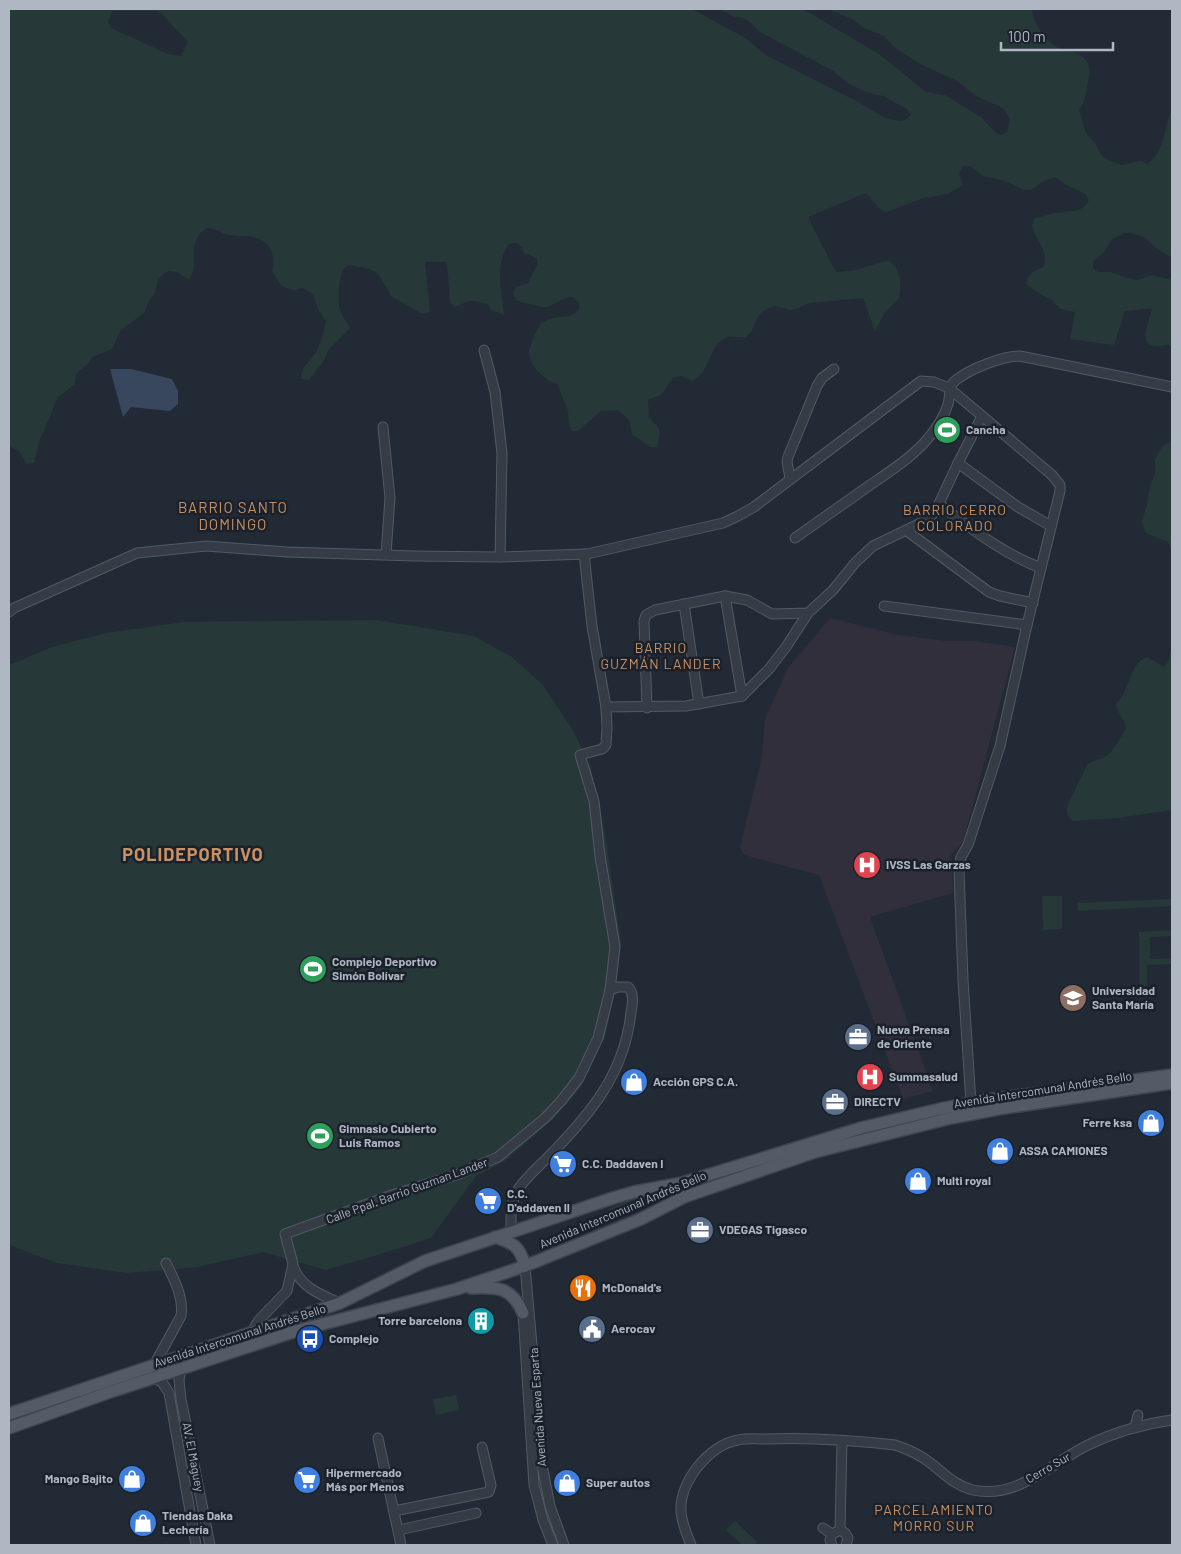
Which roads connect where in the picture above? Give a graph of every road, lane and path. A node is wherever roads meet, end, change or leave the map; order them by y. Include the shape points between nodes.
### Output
1 (484, 350) dead end
2 (834, 369) dead end
3 (1172, 387) edge
4 (950, 388) junction
5 (982, 416) junction
6 (383, 428) dead end
7 (958, 463) junction
8 (790, 478) junction
9 (939, 504) junction
10 (1051, 526) junction
11 (907, 531) junction
12 (794, 538) dead end
13 (386, 554) junction
14 (584, 554) junction
15 (500, 557) junction
16 (1041, 568) junction
17 (725, 596) junction
18 (1033, 603) junction
19 (684, 604) junction
20 (884, 606) dead end
21 (9, 612) edge
22 (808, 613) junction
23 (1027, 625) junction
24 (742, 696) junction
25 (699, 704) junction
26 (606, 708) junction
27 (647, 708) junction
28 (610, 990) junction
29 (1172, 1075) edge
30 (1172, 1083) edge
31 (971, 1103) junction
32 (511, 1232) junction
33 (495, 1237) junction
34 (166, 1263) dead end
35 (293, 1264) junction
36 (525, 1266) junction
37 (457, 1289) junction
38 (340, 1303) junction
39 (523, 1313) joint
40 (251, 1333) junction
41 (181, 1369) junction
42 (153, 1373) junction
43 (9, 1414) edge
44 (1138, 1415) dead end
45 (1172, 1420) edge
46 (1135, 1426) junction
47 (9, 1428) edge
48 (378, 1438) dead end
49 (842, 1441) junction
50 (482, 1447) dead end
51 (394, 1511) junction
52 (476, 1513) dead end
53 (823, 1528) dead end
54 (399, 1530) junction
55 (836, 1532) junction
56 (196, 1545) edge
57 (210, 1545) edge
58 (399, 1545) edge
59 (553, 1545) edge
60 (564, 1545) edge
61 (691, 1545) edge
62 (832, 1545) edge
63 (846, 1545) edge

1 - 15 street via 495,392 502,453
2 - 8 street via 817,386 788,457
3 - 4 street via 1020,356 998,359 960,377
4 - 5 street
4 - 8 street via 921,381
4 - 12 street via 940,422 924,442 904,461
5 - 7 street
5 - 10 street via 1057,479 1060,491
6 - 13 street via 390,498
7 - 9 street
7 - 10 street via 1018,507
8 - 14 street via 754,507 723,523
9 - 11 street via 927,520
9 - 16 street via 996,546
10 - 16 street
11 - 18 street via 989,592
11 - 22 street via 873,546
13 - 15 street
13 - 21 street via 206,546 137,553
14 - 15 street
14 - 26 street
16 - 18 street
17 - 19 street
17 - 22 street via 747,600 772,614
17 - 24 street
18 - 23 street
19 - 25 street
19 - 27 street via 646,615
20 - 23 street
22 - 24 street via 786,647
23 - 31 street via 1000,746 968,845 961,857 959,872
24 - 25 street
25 - 27 street
26 - 27 street
26 - 28 street, Calle Ppal. Barrio Guzman Lander via 606,745 580,755 594,801 616,947
28 - 32 street via 623,986 632,991 628,1032 619,1062 606,1089 591,1109 519,1188 512,1200
28 - 35 street, Calle Ppal. Barrio Guzman Lander via 598,1038 579,1078 545,1118 521,1139 484,1164 284,1234
29 - 31 main road, Avenida Intercomunal Andrés Bello
30 - 36 main road, Avenida Intercomunal Andrés Bello via 951,1118 815,1152 684,1197 641,1219
31 - 32 main road, Avenida Intercomunal Andrés Bello via 861,1128 696,1180 613,1198
32 - 33 main road, Avenida Intercomunal Andrés Bello
33 - 36 main road via 510,1242 522,1252
33 - 38 main road, Avenida Intercomunal Andrés Bello via 425,1261
34 - 42 street via 182,1308
35 - 38 street via 303,1283
35 - 40 street, Calle Ppal. Barrio Guzman Lander via 287,1291
36 - 37 main road, Avenida Intercomunal Andrés Bello
36 - 60 street, Avenida Nueva Esparta via 540,1455 550,1506
37 - 39 main road via 495,1287 507,1290
37 - 41 main road, Avenida Intercomunal Andrés Bello via 332,1320
38 - 40 main road, Avenida Intercomunal Andrés Bello
39 - 59 street, Avenida Nueva Esparta via 534,1485
40 - 42 main road, Avenida Intercomunal Andrés Bello
41 - 42 main road, Avenida Intercomunal Andrés Bello
41 - 57 street, AV. El Maguey via 181,1399
42 - 43 main road, Avenida Intercomunal Andrés Bello
42 - 47 main road, Avenida Intercomunal Andrés Bello
42 - 56 street, AV. El Maguey via 169,1393
44 - 46 street
45 - 46 street, Cerro Sur
46 - 49 street, Cerro Sur via 1088,1445 1032,1479 998,1490 976,1491 961,1487 928,1460 895,1445
48 - 51 street
49 - 55 street
49 - 61 street, Cerro Sur via 793,1437 737,1440 718,1448 694,1472 683,1495 681,1511
50 - 51 street via 491,1485 489,1492
51 - 54 street
52 - 54 street
53 - 55 street
54 - 58 street
55 - 62 street via 830,1540
55 - 63 street via 846,1533

